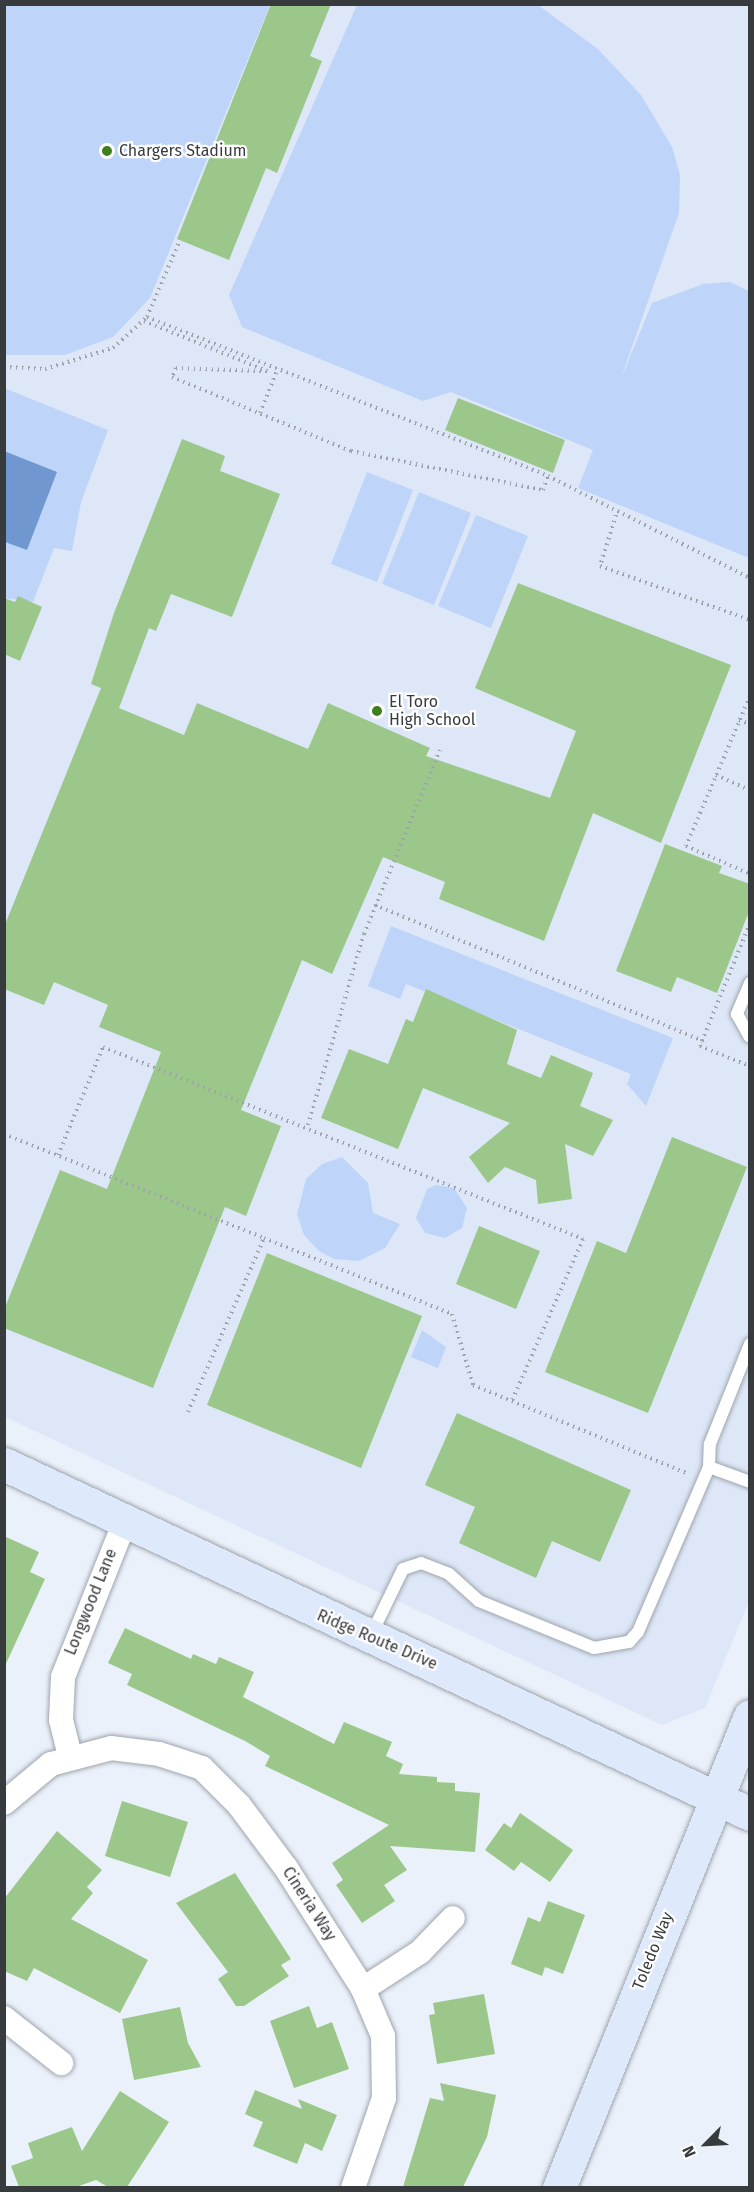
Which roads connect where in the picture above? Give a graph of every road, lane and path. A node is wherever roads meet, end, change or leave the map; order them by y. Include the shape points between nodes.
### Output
1 (180, 240) dead end
2 (147, 317) junction
3 (144, 321) junction
4 (4, 367) edge
5 (278, 368) junction
6 (260, 413) junction
7 (548, 476) junction
8 (616, 514) junction
9 (750, 578) edge
10 (750, 620) edge
11 (750, 696) edge
12 (739, 720) junction
13 (750, 724) edge
14 (440, 750) dead end
15 (716, 775) junction
16 (750, 790) edge
17 (750, 874) edge
18 (375, 905) junction
19 (750, 983) edge
20 (750, 1037) edge
21 (703, 1041) dead end
22 (308, 1125) junction
23 (4, 1134) edge
24 (58, 1155) junction
25 (264, 1238) junction
26 (750, 1344) edge
27 (512, 1401) junction
28 (188, 1412) dead end
29 (4, 1464) edge
30 (709, 1467) junction
31 (704, 1480) junction
32 (750, 1482) edge
33 (125, 1521) junction
34 (370, 1636) junction
35 (750, 1716) edge
36 (70, 1756) junction
37 (716, 1797) junction
38 (4, 1803) edge
39 (750, 1814) edge
40 (453, 1918) dead end
41 (363, 1989) junction
42 (4, 2018) edge
43 (61, 2063) dead end
44 (353, 2187) edge
45 (559, 2187) edge

1 - 2 path
2 - 3 path
2 - 5 path
3 - 4 path via 94,357 45,369
3 - 6 path via 267,371 176,368 172,377
5 - 6 path
5 - 7 path
6 - 7 path via 351,451 543,490
7 - 8 path
8 - 9 path
8 - 10 path via 600,566
11 - 12 path
12 - 13 path
12 - 15 path
14 - 18 path
15 - 16 path
15 - 17 path via 686,846
18 - 21 path
18 - 22 path
19 - 20 lane via 737,1014
22 - 24 path via 103,1047
22 - 27 path via 583,1239
23 - 24 path
24 - 25 path
25 - 27 path via 452,1314 473,1385
25 - 28 path
26 - 30 lane via 710,1444
27 - 31 path
29 - 33 main road, Ridge Route Drive
30 - 31 lane
30 - 32 lane
31 - 34 lane via 638,1632 619,1647 594,1648 479,1601 449,1574 421,1563 403,1569
33 - 34 main road, Ridge Route Drive
33 - 36 street, Longwood Lane via 63,1677 61,1720
34 - 37 main road, Ridge Route Drive
35 - 37 main road, Toledo Way
36 - 38 street via 18,1786
36 - 41 street, Cineria Way via 135,1749 202,1768 286,1868
37 - 39 main road, Ridge Route Drive
37 - 45 main road, Toledo Way
40 - 41 street via 420,1952
41 - 44 street, Cineria Way via 383,2036 387,2071 379,2118
42 - 43 street

